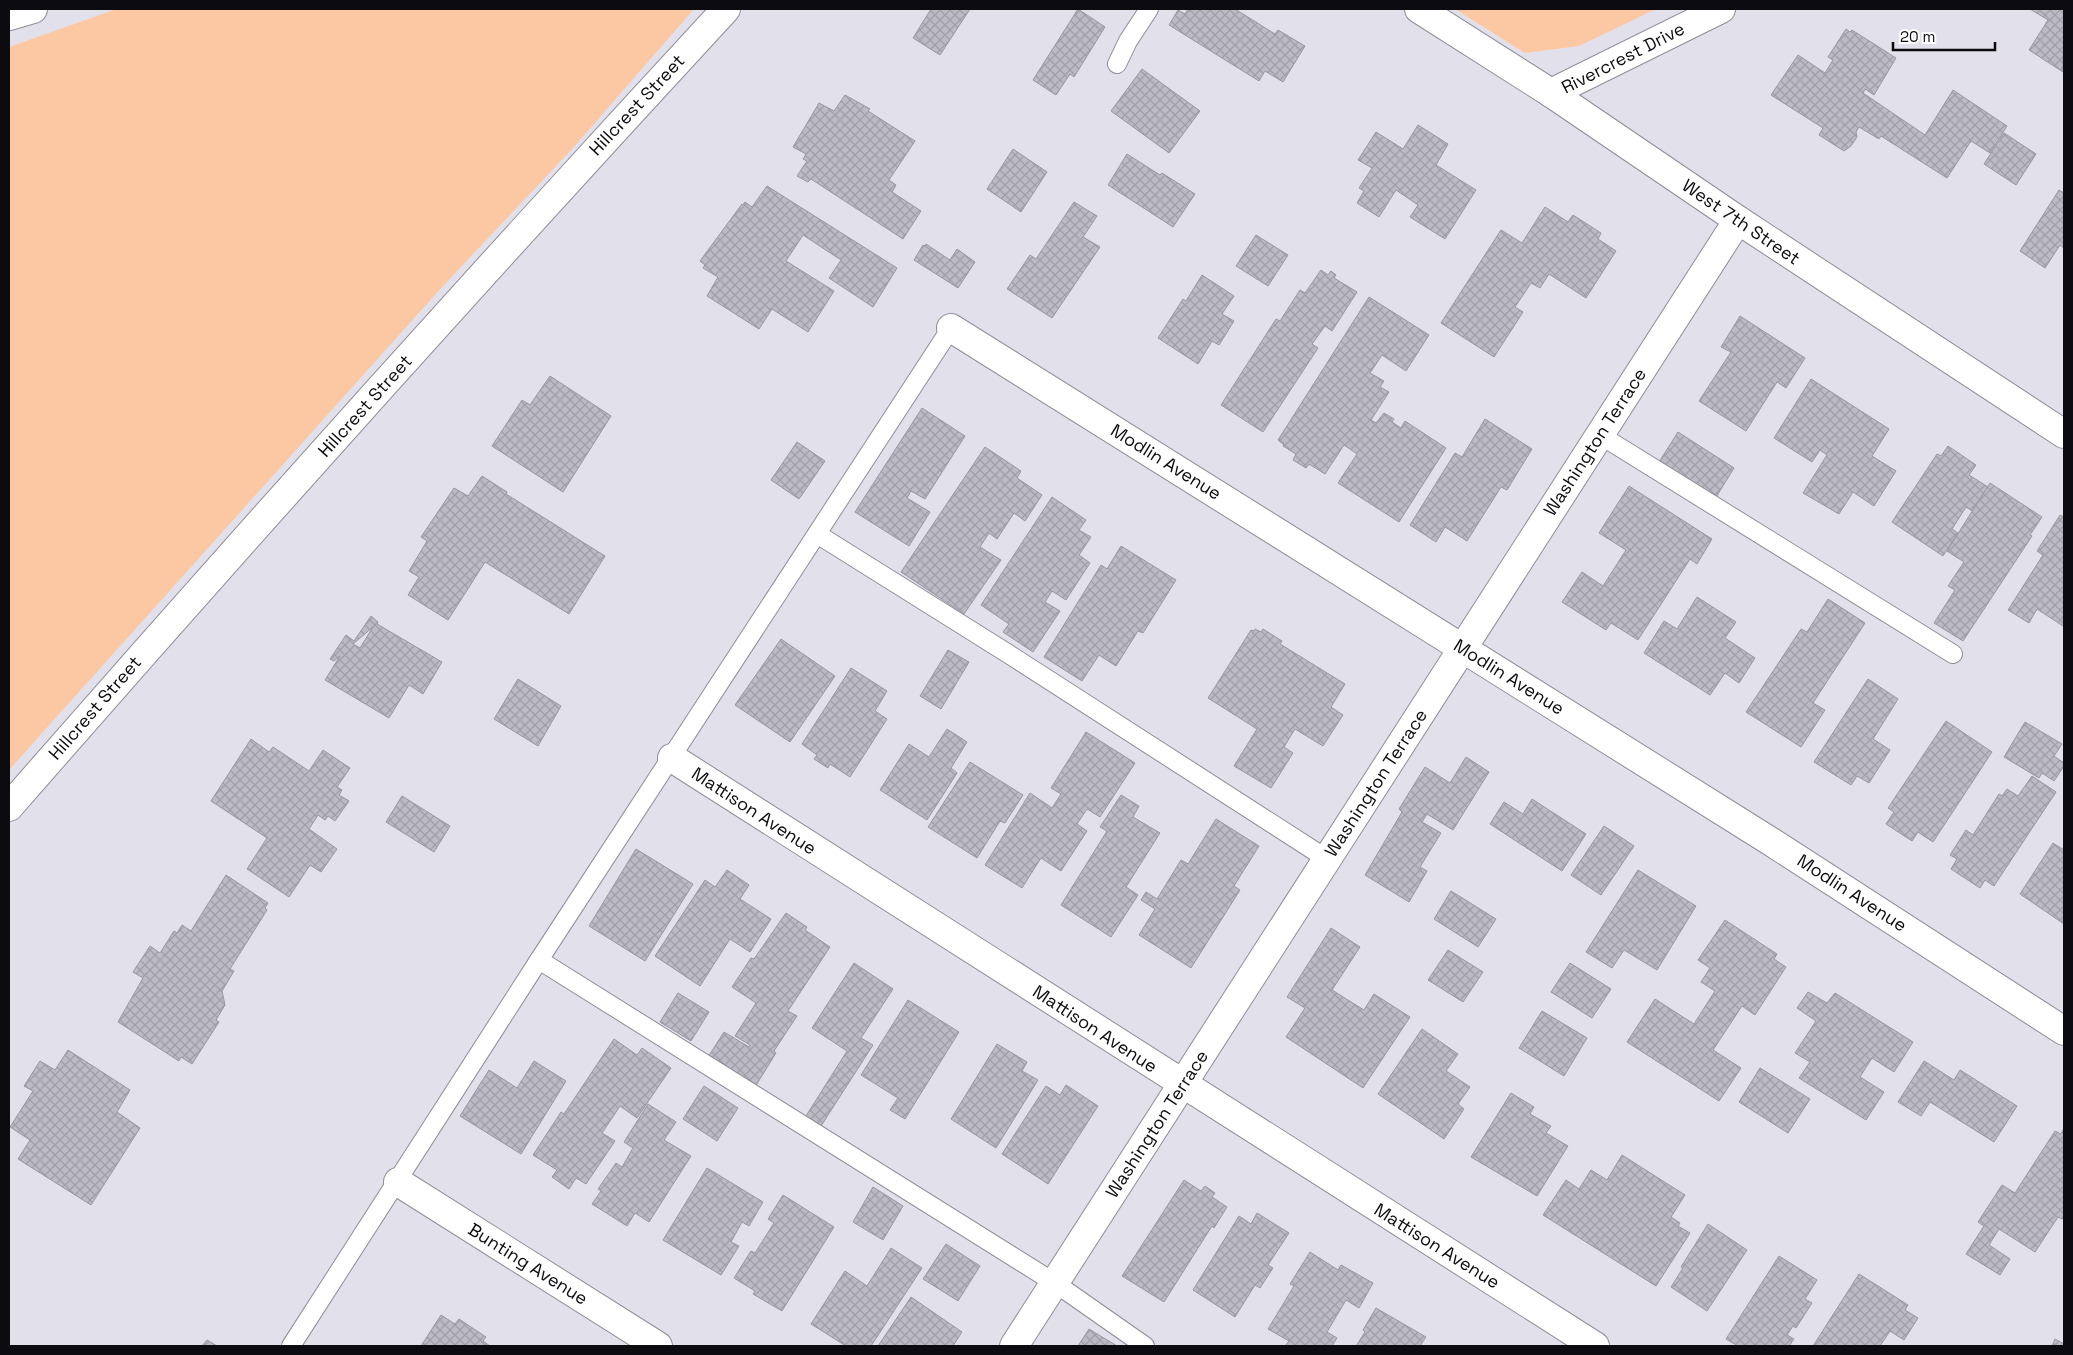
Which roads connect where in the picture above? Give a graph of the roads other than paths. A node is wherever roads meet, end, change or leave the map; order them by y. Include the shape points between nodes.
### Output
1 (33, 9) edge
2 (726, 9) edge
3 (1149, 9) edge
4 (1419, 9) edge
5 (1721, 9) edge
6 (9, 16) edge
7 (1116, 64) dead end
8 (1551, 93) junction
9 (1738, 220) junction
10 (951, 328) joint
11 (2064, 434) edge
12 (1600, 435) junction
13 (817, 534) junction
14 (1463, 648) junction
15 (1954, 654) dead end
16 (672, 758) junction
17 (9, 807) edge
18 (1327, 859) junction
19 (539, 960) junction
20 (2064, 1031) edge
21 (1182, 1085) junction
22 (398, 1182) junction
23 (1055, 1283) junction
24 (291, 1346) edge
25 (658, 1346) edge
26 (1014, 1346) edge
27 (1145, 1346) edge
28 (1595, 1346) edge

1 - 6 street
2 - 17 street, Hillcrest Street via 592,153
3 - 7 lane
4 - 8 street, West 7th Street
5 - 8 street, Rivercrest Drive
8 - 9 street, West 7th Street
9 - 11 street, West 7th Street
9 - 12 street, Washington Terrace
10 - 13 lane
10 - 14 street, Modlin Avenue
12 - 14 street, Washington Terrace
12 - 15 lane
13 - 16 lane
13 - 18 lane
14 - 18 street, Washington Terrace
14 - 20 street, Modlin Avenue via 1770,840
16 - 19 lane
16 - 21 street, Mattison Avenue
18 - 21 street, Washington Terrace
19 - 22 lane
19 - 23 lane
21 - 23 street, Washington Terrace
21 - 28 street, Mattison Avenue
22 - 24 lane
22 - 25 street, Bunting Avenue
23 - 26 street, Washington Terrace
23 - 27 lane

